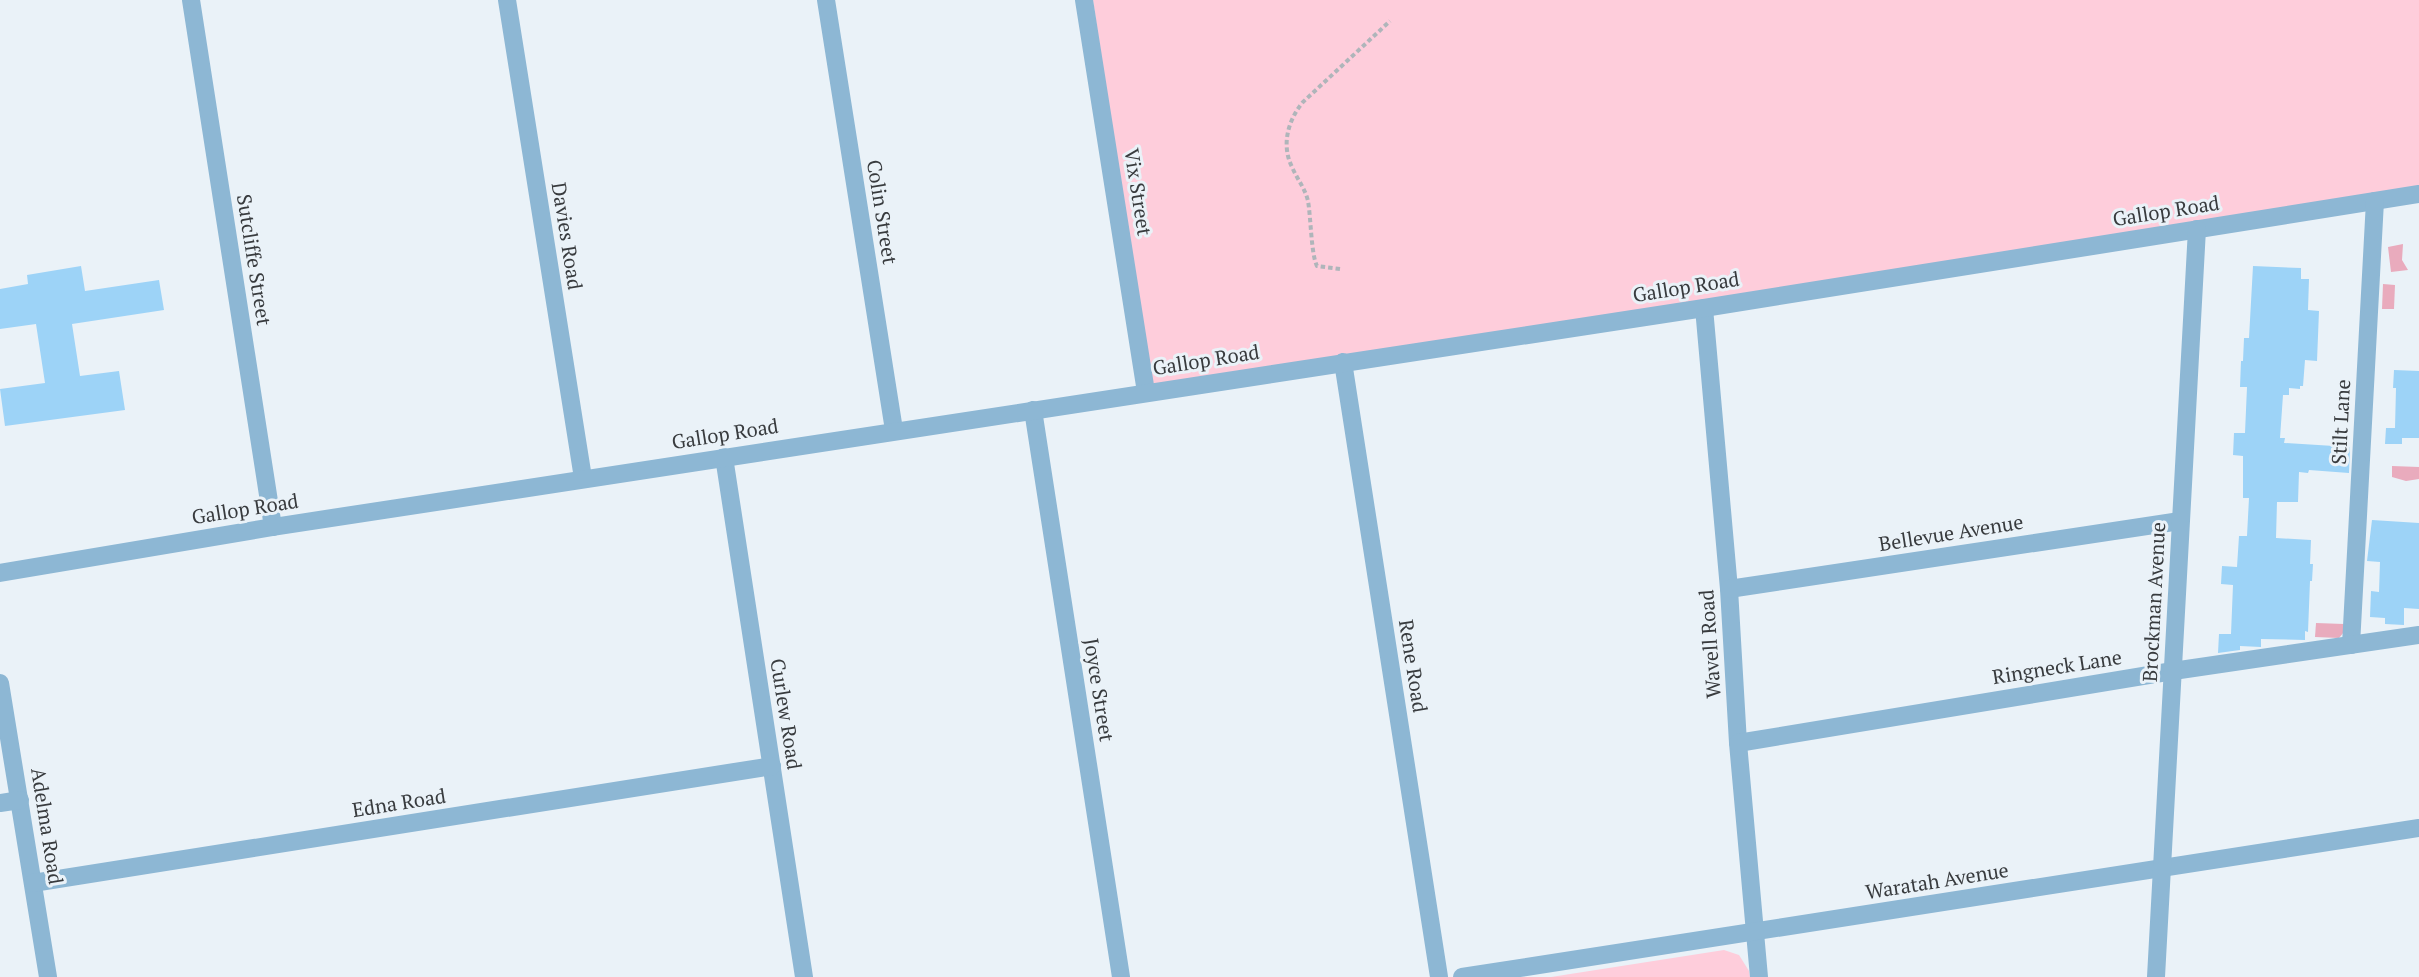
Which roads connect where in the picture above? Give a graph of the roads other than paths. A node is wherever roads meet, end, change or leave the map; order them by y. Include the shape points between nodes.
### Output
1 (191, 0) edge
2 (507, 0) edge
3 (826, 0) edge
4 (1084, 0) edge
5 (2419, 194) edge
6 (2375, 201) junction
7 (2197, 229) junction
8 (1704, 308) junction
9 (1343, 362) junction
10 (1146, 392) junction
11 (1033, 410) junction
12 (894, 430) junction
13 (724, 457) junction
14 (583, 478) junction
15 (2180, 521) junction
16 (273, 526) junction
17 (0, 573) edge
18 (1729, 589) junction
19 (2419, 635) edge
20 (2352, 645) junction
21 (2173, 671) junction
22 (0, 683) edge
23 (1738, 742) junction
24 (772, 766) junction
25 (20, 800) junction
26 (0, 803) edge
27 (2419, 828) edge
28 (2163, 867) junction
29 (33, 884) junction
30 (1755, 933) junction
31 (48, 977) edge
32 (804, 977) edge
33 (1121, 977) edge
34 (1439, 977) edge
35 (1462, 977) edge
36 (1759, 977) edge
37 (2156, 977) edge

1 - 16 street, Sutcliffe Street
2 - 14 street, Davies Road
3 - 12 street, Colin Street
4 - 10 street, Vix Street
5 - 6 street, Gallop Road
6 - 7 street, Gallop Road
6 - 20 street, Stilt Lane
7 - 8 street, Gallop Road
7 - 15 street, Brockman Avenue
8 - 9 street, Gallop Road
8 - 18 street, Wavell Road
9 - 10 street, Gallop Road
9 - 34 street, Rene Road
10 - 11 street, Gallop Road
11 - 12 street, Gallop Road
11 - 33 street, Joyce Street
12 - 13 street, Gallop Road
13 - 14 street, Gallop Road
13 - 24 street, Curlew Road
14 - 16 street, Gallop Road
15 - 18 street, Bellevue Avenue
15 - 21 street, Brockman Avenue
16 - 17 street, Gallop Road
18 - 23 street, Wavell Road
19 - 20 street, Ringneck Lane
20 - 21 street, Ringneck Lane
21 - 23 street, Ringneck Lane
21 - 28 street, Brockman Avenue
22 - 25 street, Adelma Road
23 - 30 street, Wavell Road
24 - 29 street, Edna Road
24 - 32 street, Curlew Road
25 - 26 street
25 - 29 street, Adelma Road
27 - 28 street, Waratah Avenue
28 - 30 street, Waratah Avenue
28 - 37 street, Brockman Avenue
29 - 31 street, Adelma Road
30 - 35 street, Waratah Avenue
30 - 36 street, Wavell Road

